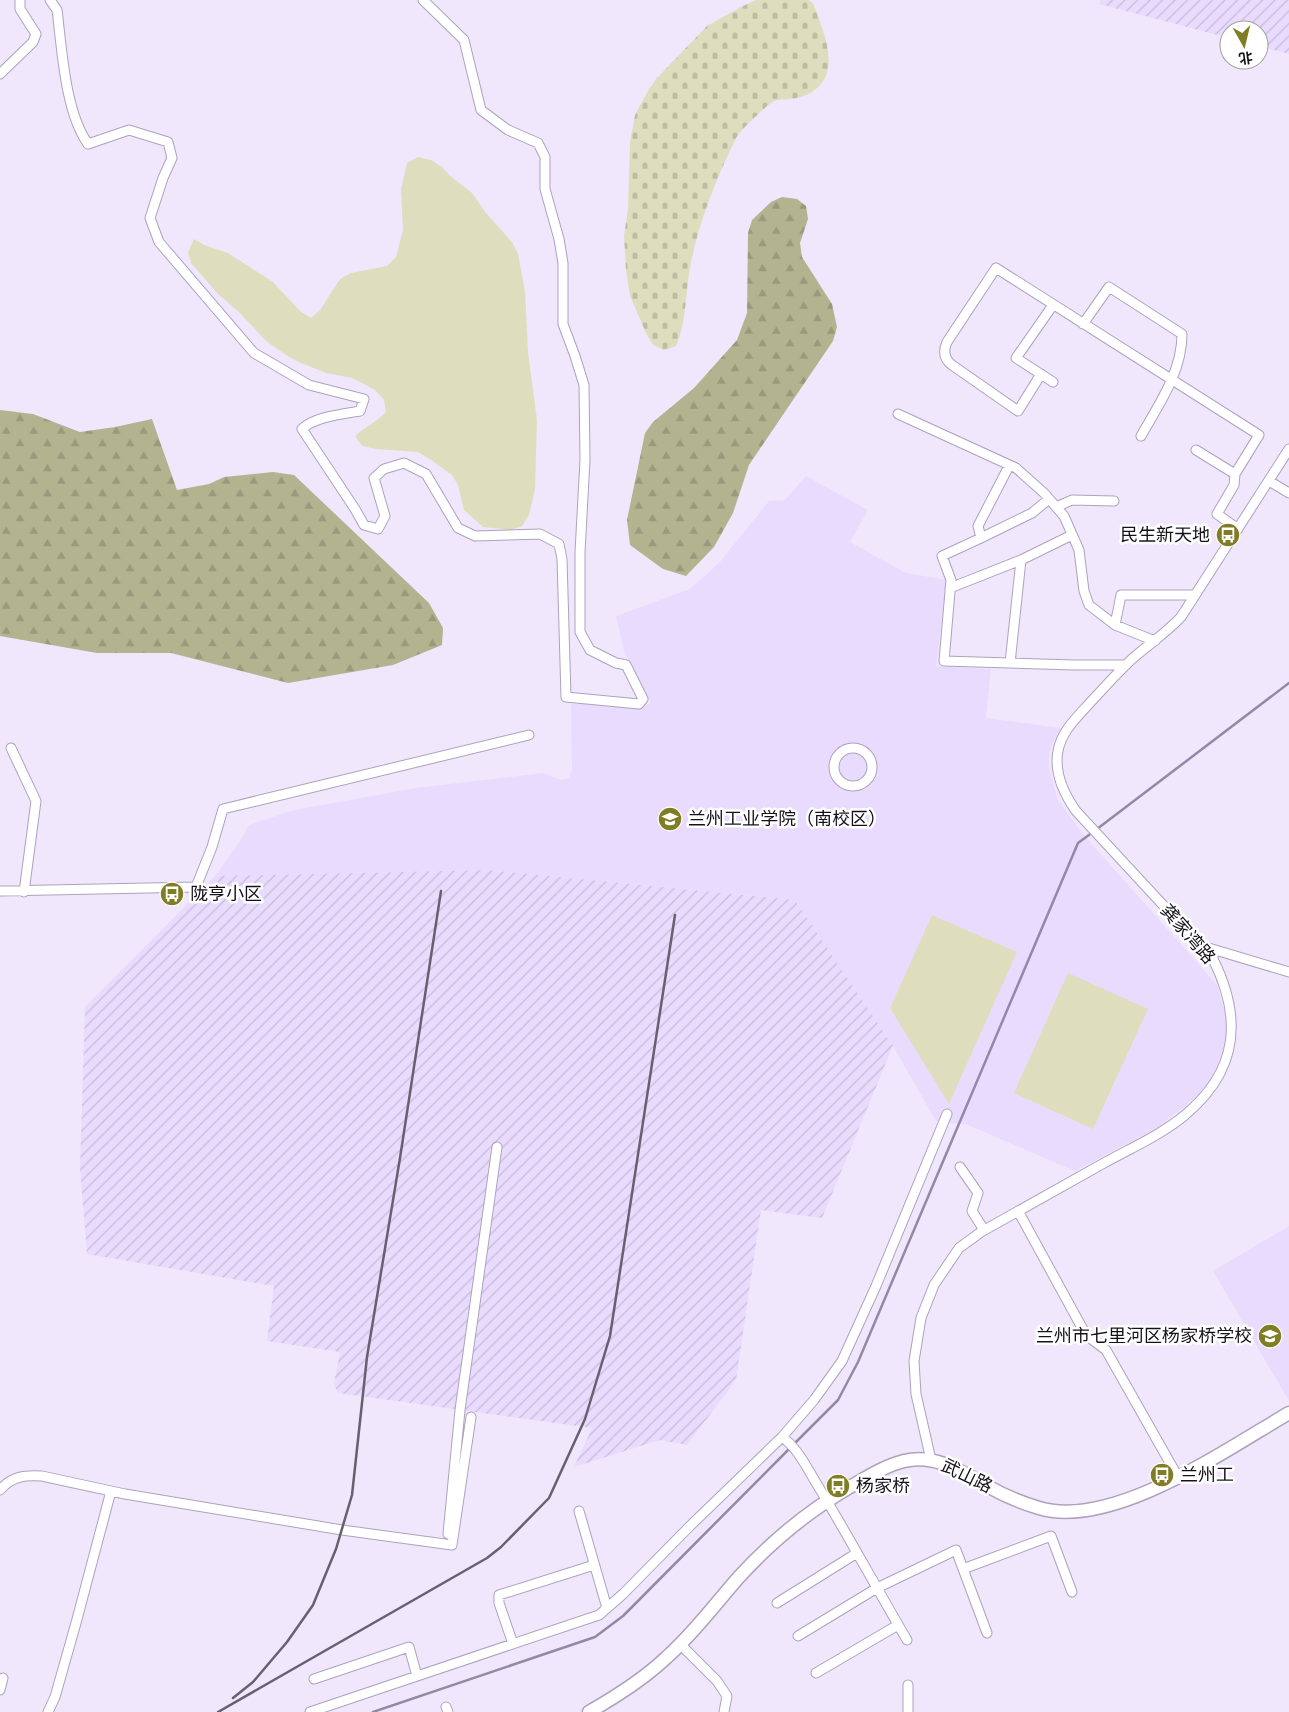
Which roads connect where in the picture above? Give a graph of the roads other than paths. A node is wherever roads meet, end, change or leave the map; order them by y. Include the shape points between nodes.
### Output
1 (20, 0) edge
2 (50, 0) edge
3 (423, 0) edge
4 (0, 74) edge
5 (1054, 305) junction
6 (1083, 324) junction
7 (1041, 374) junction
8 (1172, 381) junction
9 (1053, 382) dead end
10 (898, 414) dead end
11 (1141, 436) dead end
12 (1289, 449) edge
13 (1196, 450) dead end
14 (1009, 466) junction
15 (1235, 474) junction
16 (1268, 481) junction
17 (1289, 492) edge
18 (1049, 499) junction
19 (1114, 501) dead end
20 (1056, 507) junction
21 (1238, 528) junction
22 (1072, 535) junction
23 (981, 538) junction
24 (1021, 560) junction
25 (950, 588) junction
26 (1195, 595) junction
27 (1115, 625) junction
28 (1155, 641) junction
29 (1010, 663) junction
30 (1126, 665) junction
31 (529, 735) dead end
32 (11, 748) dead end
33 (867, 754) joint
34 (0, 891) edge
35 (24, 892) junction
36 (1199, 945) junction
37 (1289, 972) edge
38 (947, 1114) dead end
39 (497, 1147) dead end
40 (960, 1167) dead end
41 (1018, 1211) junction
42 (984, 1230) junction
43 (1289, 1413) edge
44 (471, 1417) dead end
45 (785, 1439) junction
46 (931, 1460) junction
47 (1178, 1477) junction
48 (0, 1490) edge
49 (110, 1491) junction
50 (827, 1501) junction
51 (579, 1511) dead end
52 (446, 1545) junction
53 (856, 1553) junction
54 (594, 1565) junction
55 (963, 1569) junction
56 (877, 1588) junction
57 (1072, 1592) dead end
58 (777, 1603) dead end
59 (607, 1608) junction
60 (898, 1624) junction
61 (987, 1633) dead end
62 (798, 1636) dead end
63 (907, 1640) dead end
64 (513, 1644) junction
65 (680, 1644) junction
66 (816, 1673) dead end
67 (417, 1676) junction
68 (3, 1678) dead end
69 (314, 1679) dead end
70 (908, 1685) dead end
71 (0, 1690) edge
72 (48, 1712) edge
73 (310, 1712) edge
74 (589, 1712) edge
75 (724, 1712) edge
76 (908, 1712) edge

1 - 4 street via 20,9 36,34 33,42
2 - 3 street via 57,10 73,112 88,144 129,130 168,142 172,158 150,218 159,242 254,353 309,385 364,399 360,411 309,422 302,428 364,525 378,529 385,516 374,478 384,469 404,463 426,474 458,528 475,536 540,534 559,544 566,698 639,704 643,699 626,665 590,650 580,632 584,385 564,324 563,263 545,189 545,158 538,143 508,130 481,110 464,40
5 - 6 street
5 - 7 street via 1016,358
5 - 7 street via 996,268 945,347 945,357 952,365 1018,411
6 - 8 street
6 - 8 street via 1109,287 1182,334 1182,349
7 - 9 street
8 - 11 street
8 - 15 street via 1258,435
10 - 14 street
12 - 16 street, 龚家湾路
13 - 15 street
14 - 18 street via 1016,468
14 - 23 street via 978,526
15 - 21 street via 1234,485 1217,514
16 - 17 street
16 - 21 street, 龚家湾路
18 - 20 street
18 - 23 street via 1032,513
19 - 20 street via 1072,500
20 - 22 street
21 - 26 street, 龚家湾路
22 - 24 street
22 - 27 street via 1079,550 1089,605
23 - 25 street via 942,556 951,580
24 - 25 street
24 - 29 street
25 - 29 street via 944,661
26 - 27 street via 1121,595
26 - 28 street, 龚家湾路 via 1181,617
27 - 28 street
28 - 30 street, 龚家湾路
29 - 30 street
30 - 36 street, 龚家湾路 via 1069,726 1058,750 1058,766 1066,797
31 - 35 street via 223,809 196,887
32 - 35 street via 36,801
33 - 33 street via 854,748 840,753 833,766 838,780 851,786 865,782 872,768
34 - 35 street
36 - 37 street
36 - 41 street, 龚家湾路 via 1213,959 1223,979 1231,1014 1228,1060 1218,1079 1204,1098 1156,1135
38 - 45 street via 842,1362
39 - 52 street via 460,1410
40 - 42 street via 978,1193 972,1211
41 - 42 street, 龚家湾路
41 - 47 street via 1086,1335 1106,1350
42 - 46 street, 龚家湾路 via 959,1248 934,1285 921,1318 914,1361 916,1394
43 - 47 main road, 武山路
44 - 52 street via 452,1545
45 - 50 street
45 - 59 street
46 - 47 main road, 武山路 via 959,1470 1017,1500 1058,1511 1098,1508 1120,1502
46 - 50 main road, 武山路 via 905,1461 876,1472
48 - 49 street via 15,1477 31,1475
49 - 52 street
49 - 72 street via 76,1623
50 - 53 street
50 - 65 main road, 武山路 via 769,1546
51 - 54 street
53 - 56 street
53 - 58 street
54 - 59 street
54 - 64 street via 499,1594
55 - 56 street via 956,1550
55 - 57 street via 1052,1536
55 - 61 street
56 - 60 street
56 - 62 street
59 - 64 street via 599,1615
60 - 63 street
60 - 66 street
64 - 67 street
65 - 74 main road, 武山路 via 623,1692
65 - 75 street via 717,1681 727,1696
67 - 69 street via 409,1647
67 - 73 street
68 - 71 street
70 - 76 street

